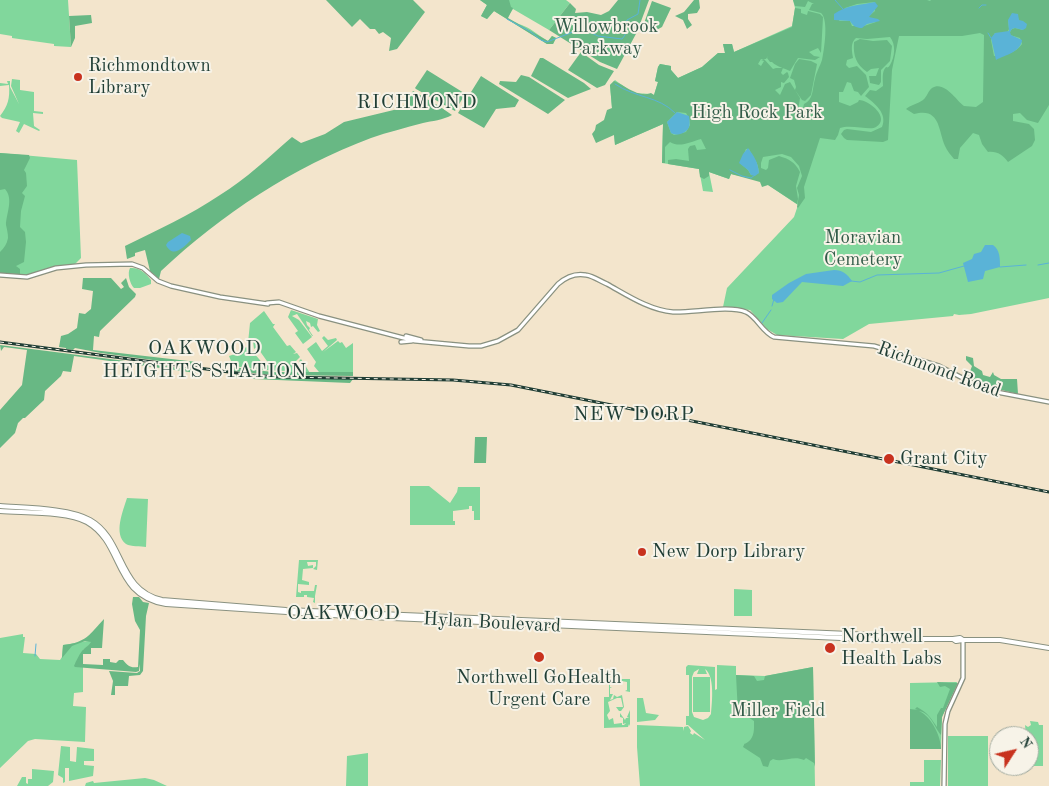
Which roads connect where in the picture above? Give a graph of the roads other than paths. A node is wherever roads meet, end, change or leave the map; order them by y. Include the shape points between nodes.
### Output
1 (0, 274) edge
2 (392, 334) junction
3 (416, 341) junction
4 (422, 341) junction
5 (401, 342) dead end
6 (1049, 402) edge
7 (0, 506) edge
8 (0, 511) edge
9 (558, 624) junction
10 (963, 640) junction
11 (1049, 648) edge
12 (944, 786) edge

1 - 2 main road via 27,277 63,267 131,264 171,286 220,297 283,304
2 - 3 main road
2 - 4 main road
3 - 4 main road
3 - 5 main road
4 - 6 main road, Richmond Road via 469,346 498,341 523,326 562,281 577,274 588,275 660,309 674,312 744,311 774,337 874,346 939,366 986,390
7 - 9 main road, Hylan Boulevard via 69,512 91,520 109,538 133,582 148,595 162,600
8 - 9 main road, Hylan Boulevard via 68,516 87,522 104,537 130,585 144,597 162,604 285,613
9 - 10 main road, Hylan Boulevard
10 - 11 main road, Hylan Boulevard via 1003,641
10 - 12 main road via 963,678 945,724

